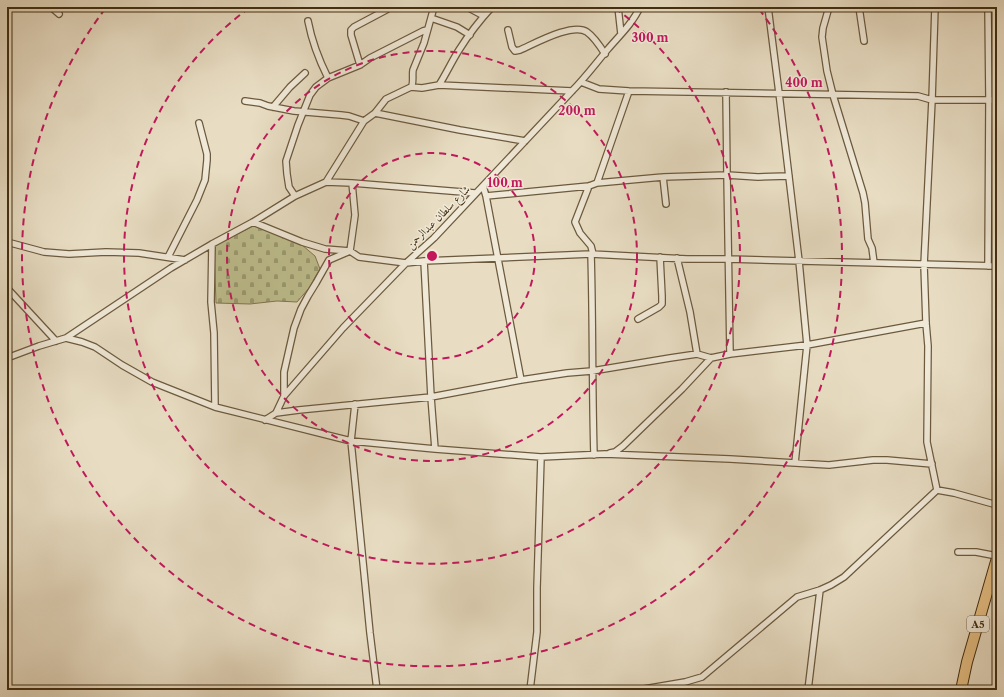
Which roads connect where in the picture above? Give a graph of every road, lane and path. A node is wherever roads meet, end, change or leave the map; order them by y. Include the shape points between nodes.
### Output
1 (51, 7) edge
2 (390, 7) edge
3 (434, 7) edge
4 (467, 7) edge
5 (492, 7) edge
6 (618, 7) edge
7 (640, 7) edge
8 (768, 7) edge
9 (829, 7) edge
10 (859, 7) edge
11 (935, 7) edge
12 (988, 7) edge
13 (59, 14) dead end
14 (484, 16) junction
15 (431, 18) junction
16 (308, 21) dead end
17 (427, 30) junction
18 (508, 30) dead end
19 (621, 34) junction
20 (470, 35) junction
21 (864, 41) dead end
22 (605, 54) junction
23 (360, 64) junction
24 (305, 73) dead end
25 (328, 78) junction
26 (581, 82) junction
27 (439, 85) junction
28 (411, 87) junction
29 (629, 90) junction
30 (572, 91) junction
31 (726, 92) junction
32 (779, 93) junction
33 (833, 95) junction
34 (932, 100) junction
35 (989, 100) junction
36 (997, 100) edge
37 (245, 101) dead end
38 (273, 107) junction
39 (303, 112) junction
40 (375, 112) junction
41 (364, 121) junction
42 (199, 123) dead end
43 (525, 141) junction
44 (727, 175) junction
45 (788, 176) junction
46 (663, 177) junction
47 (326, 182) junction
48 (352, 183) junction
49 (597, 183) junction
50 (483, 186) junction
51 (589, 186) junction
52 (475, 193) junction
53 (295, 196) junction
54 (486, 196) junction
55 (666, 204) dead end
56 (253, 222) junction
57 (7, 242) edge
58 (212, 244) junction
59 (350, 251) junction
60 (592, 254) junction
61 (168, 257) junction
62 (497, 257) junction
63 (660, 257) junction
64 (677, 258) junction
65 (728, 259) junction
66 (185, 260) junction
67 (424, 261) junction
68 (799, 262) junction
69 (406, 263) junction
70 (874, 264) junction
71 (924, 265) junction
72 (988, 266) junction
73 (997, 266) edge
74 (7, 288) edge
75 (638, 319) dead end
76 (926, 323) junction
77 (66, 338) junction
78 (56, 341) junction
79 (807, 345) junction
80 (697, 354) junction
81 (730, 354) junction
82 (7, 358) edge
83 (711, 358) junction
84 (592, 371) junction
85 (521, 380) junction
86 (284, 396) junction
87 (431, 397) junction
88 (355, 404) junction
89 (215, 407) junction
90 (276, 413) junction
91 (265, 420) junction
92 (351, 441) junction
93 (435, 449) junction
94 (605, 454) junction
95 (594, 455) junction
96 (540, 457) junction
97 (795, 463) junction
98 (932, 464) junction
99 (937, 490) junction
100 (997, 505) edge
101 (958, 552) dead end
102 (997, 557) edge
103 (820, 590) junction
104 (377, 690) edge
105 (530, 690) edge
106 (638, 690) edge
107 (808, 690) edge
108 (961, 690) edge

1 - 13 street
2 - 23 street via 352,30 351,35
3 - 15 street
4 - 14 street
5 - 14 street
6 - 19 street
7 - 19 street, شارع سلطان عبدالرحمن
8 - 32 street
9 - 33 street via 822,37
10 - 21 street
11 - 34 street
12 - 35 street
14 - 20 street
15 - 17 street
15 - 20 street via 457,27
16 - 25 street via 318,58
17 - 23 street
17 - 28 street via 413,70
18 - 22 street via 512,47 520,50 558,33 581,29 592,37
19 - 22 street, شارع سلطان عبدالرحمن
20 - 27 street
22 - 26 street, شارع سلطان عبدالرحمن
23 - 25 street
24 - 38 street
25 - 39 street via 310,95
26 - 29 street via 599,89
26 - 30 street, شارع سلطان عبدالرحمن
27 - 28 street
27 - 30 street
28 - 40 street via 386,99
29 - 31 street
29 - 49 street
30 - 43 street, شارع سلطان عبدالرحمن
31 - 32 street
31 - 44 street
32 - 33 street
32 - 45 street
33 - 34 street via 918,96
33 - 70 street via 863,193 868,239
34 - 35 street
34 - 71 street
35 - 36 street
35 - 72 street
37 - 38 street via 260,102
38 - 39 street
39 - 41 street via 349,116
39 - 53 street via 286,161 289,187
40 - 41 street
40 - 43 street
41 - 47 street
42 - 61 street via 207,154 205,180
43 - 50 street, شارع سلطان عبدالرحمن
44 - 45 street
44 - 46 street
44 - 65 street
45 - 68 street
46 - 49 street
46 - 55 street
47 - 48 street
47 - 53 street
48 - 52 street
48 - 59 street via 355,215
49 - 51 street
50 - 52 street, شارع سلطان عبدالرحمن
50 - 54 street
51 - 54 street
51 - 60 street via 575,222 591,246
52 - 69 street, شارع سلطان عبدالرحمن via 434,238
53 - 56 street
54 - 62 street
56 - 58 street
56 - 59 street via 325,249
57 - 61 street via 44,252 139,253
58 - 66 street
58 - 89 street via 211,302
59 - 69 street via 359,258
59 - 86 street via 329,260 301,309 284,372
60 - 62 street
60 - 63 street
60 - 84 street
61 - 66 street
62 - 67 street
62 - 85 street
63 - 64 street
63 - 75 street via 662,304
64 - 65 street
64 - 80 street
65 - 68 street
65 - 81 street
66 - 77 street
67 - 69 street
67 - 87 street
68 - 70 street
68 - 79 street
69 - 86 street, شارع سلطان عبدالرحمن via 343,328
70 - 71 street
71 - 72 street
71 - 76 street
72 - 73 street
74 - 78 street
76 - 79 street
76 - 98 street via 927,442
77 - 78 street
77 - 89 street via 95,348 152,382
78 - 82 street
79 - 81 street
79 - 97 street
80 - 83 street
80 - 84 street
81 - 83 street
83 - 94 street via 690,382 623,446 615,452
84 - 85 street
84 - 95 street
85 - 87 street
86 - 90 street, شارع سلطان عبدالرحمن
87 - 88 street
87 - 93 street
88 - 90 street
88 - 92 street
89 - 91 street
90 - 91 street
91 - 92 street
92 - 93 street
92 - 104 street
93 - 96 street
94 - 95 street
94 - 97 street
95 - 96 street
96 - 105 street via 537,632
97 - 98 street via 829,465 888,460
98 - 99 street
99 - 100 street via 954,492
99 - 103 street via 844,576
101 - 102 street via 976,552
102 - 108 highway, A5
103 - 106 street via 797,597 702,677
103 - 107 street

